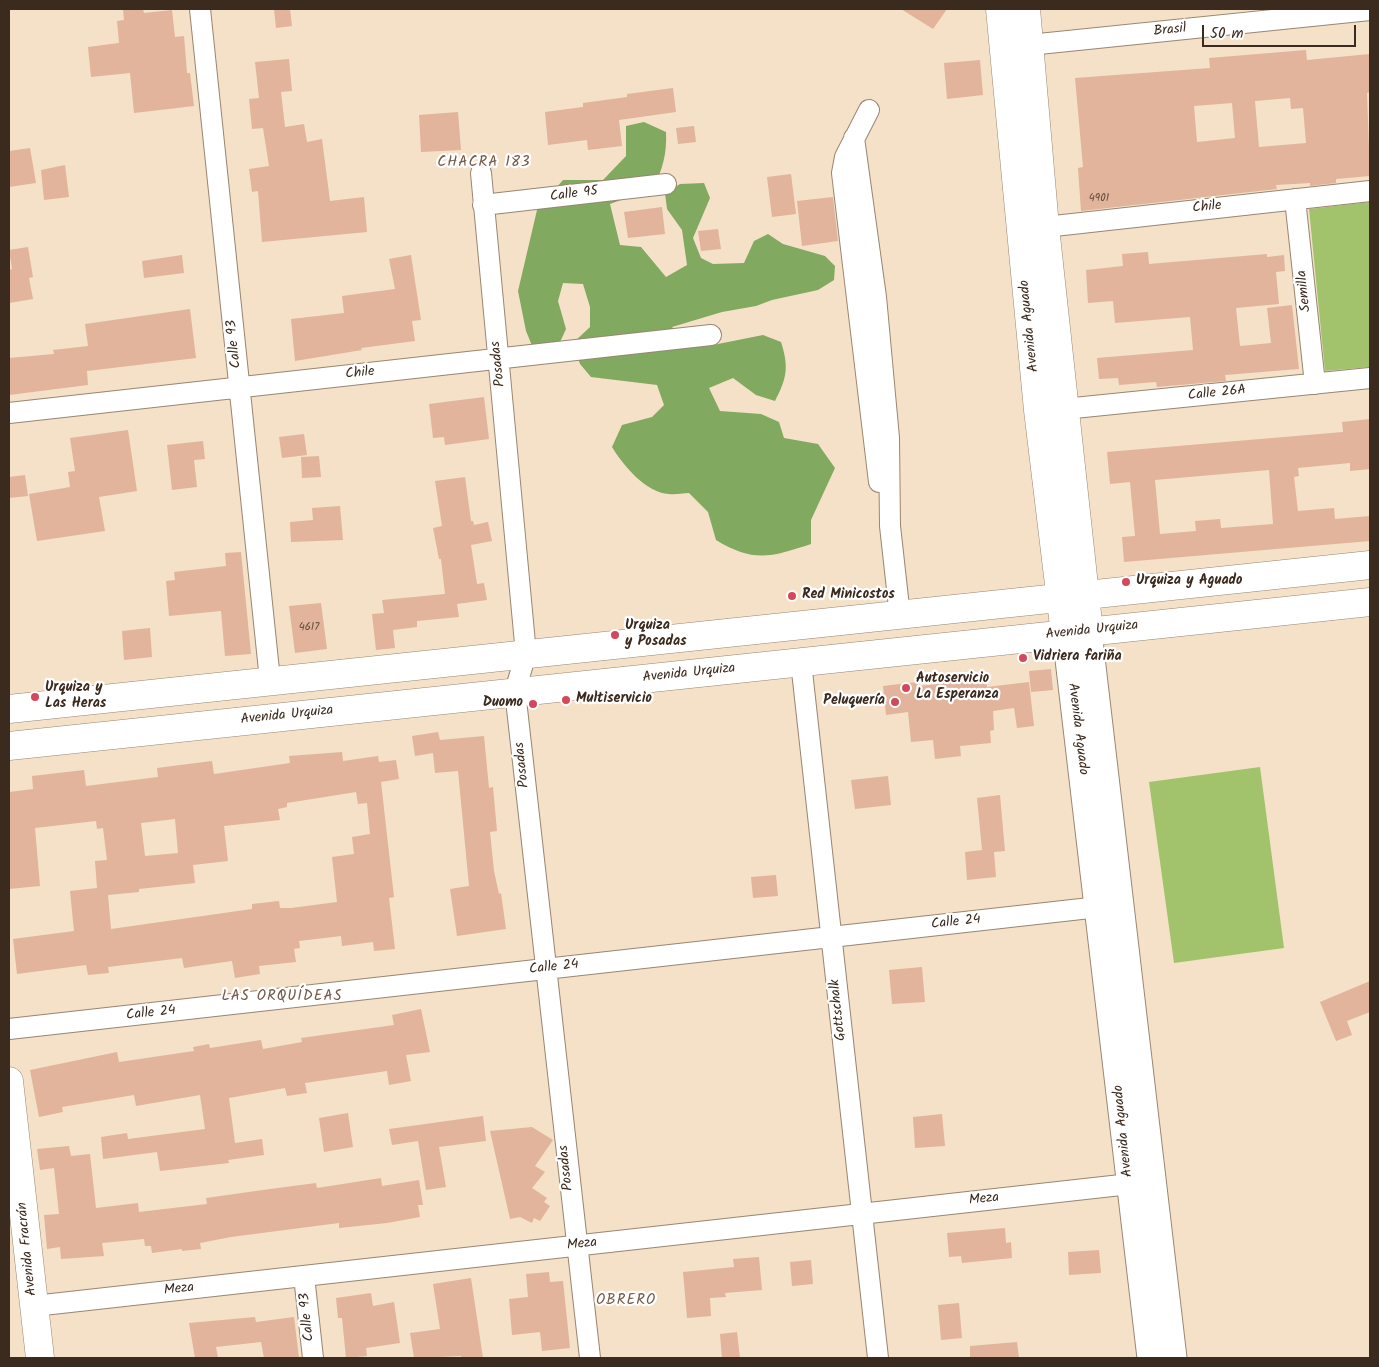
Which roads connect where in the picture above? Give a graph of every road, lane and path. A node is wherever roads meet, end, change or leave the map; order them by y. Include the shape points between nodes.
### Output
1 (200, 9) edge
2 (1000, 9) edge
3 (1026, 9) edge
4 (1370, 10) edge
5 (1308, 12) edge
6 (1029, 46) junction
7 (870, 110) dead end
8 (481, 173) dead end
9 (666, 184) dead end
10 (1370, 191) edge
11 (1296, 199) junction
12 (483, 205) junction
13 (1044, 227) junction
14 (711, 335) dead end
15 (499, 359) junction
16 (1370, 378) edge
17 (1314, 384) junction
18 (239, 388) junction
19 (1064, 409) junction
20 (9, 413) edge
21 (1370, 565) edge
22 (1073, 596) junction
23 (1370, 602) edge
24 (900, 616) junction
25 (1077, 633) junction
26 (526, 654) junction
27 (801, 662) junction
28 (270, 680) junction
29 (515, 691) junction
30 (9, 709) edge
31 (9, 746) edge
32 (1099, 908) junction
33 (831, 938) junction
34 (545, 969) junction
35 (9, 1030) edge
36 (9, 1081) edge
37 (1130, 1184) junction
38 (862, 1214) junction
39 (576, 1245) junction
40 (304, 1276) junction
41 (34, 1306) junction
42 (40, 1358) edge
43 (313, 1358) edge
44 (590, 1358) edge
45 (878, 1358) edge
46 (1150, 1358) edge
47 (1174, 1358) edge

1 - 18 street, Calle 93
2 - 22 main road, Avenida Aguado via 1038,410
3 - 6 main road, Avenida Aguado
4 - 5 street, Brasil
5 - 6 street, Brasil
6 - 13 main road, Avenida Aguado
7 - 24 street via 854,138 876,297 889,438 890,526
8 - 12 street, Posadas
9 - 12 street, Calle 95
10 - 11 street, Chile
11 - 13 street, Chile
11 - 17 street, Semilla
12 - 15 street, Posadas
13 - 19 main road, Avenida Aguado
14 - 15 street, Chile
15 - 18 street, Chile
15 - 26 street, Posadas
16 - 17 street, Calle 26A
17 - 19 street, Calle 26A
18 - 20 street, Chile
18 - 28 street, Calle 93
19 - 22 main road, Avenida Aguado
21 - 22 main road
22 - 24 main road
22 - 25 main road, Avenida Aguado
23 - 25 main road, Avenida Urquiza
24 - 26 main road
25 - 27 main road, Avenida Urquiza
25 - 32 street, Avenida Aguado
25 - 47 street, Avenida Aguado
26 - 28 main road
26 - 29 street, Posadas
27 - 29 main road, Avenida Urquiza
27 - 33 street, Gottschalk
28 - 30 main road
29 - 31 main road, Avenida Urquiza
29 - 34 street, Posadas
32 - 33 street, Calle 24
32 - 37 street, Avenida Aguado
33 - 34 street, Calle 24
33 - 38 street, Gottschalk
34 - 35 street, Calle 24
34 - 39 street, Posadas
36 - 41 main road, Avenida Fracrán
37 - 38 street, Meza
37 - 46 street, Avenida Aguado
38 - 39 street, Meza
38 - 45 street, Gottschalk
39 - 40 street, Meza
39 - 44 street, Posadas
40 - 41 street, Meza
40 - 43 street, Calle 93
41 - 42 main road, Avenida Fracrán

